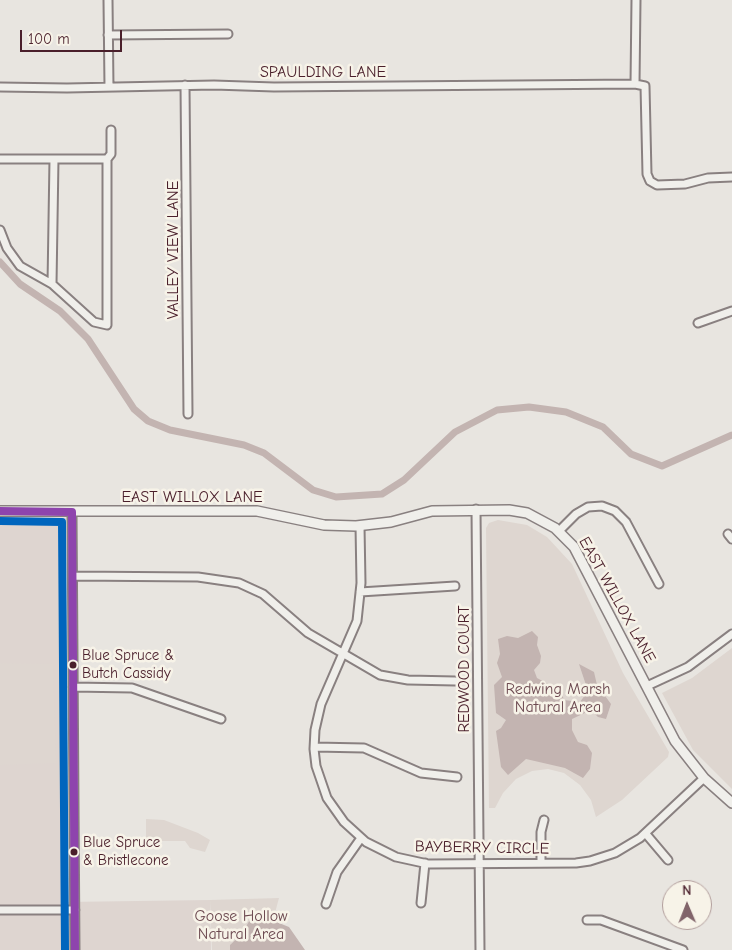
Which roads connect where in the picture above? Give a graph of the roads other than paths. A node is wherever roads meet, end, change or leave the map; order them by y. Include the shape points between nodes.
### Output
1 (108, 0) edge
2 (636, 0) edge
3 (108, 34) junction
4 (228, 34) dead end
5 (635, 84) junction
6 (185, 85) junction
7 (109, 86) junction
8 (0, 87) edge
9 (111, 130) dead end
10 (0, 159) edge
11 (54, 159) junction
12 (107, 159) junction
13 (732, 177) edge
14 (0, 230) edge
15 (52, 284) junction
16 (732, 311) edge
17 (698, 323) dead end
18 (188, 414) dead end
19 (476, 510) junction
20 (0, 511) edge
21 (72, 512) junction
22 (360, 526) junction
23 (559, 531) junction
24 (73, 576) junction
25 (659, 584) dead end
26 (455, 586) dead end
27 (360, 592) junction
28 (732, 634) edge
29 (344, 654) junction
30 (455, 681) dead end
31 (647, 686) junction
32 (74, 687) junction
33 (221, 719) dead end
34 (315, 747) junction
35 (456, 777) dead end
36 (704, 778) junction
37 (732, 803) edge
38 (544, 820) dead end
39 (646, 834) junction
40 (360, 838) junction
41 (668, 860) dead end
42 (425, 863) junction
43 (479, 863) junction
44 (541, 863) junction
45 (421, 903) dead end
46 (326, 904) dead end
47 (0, 910) edge
48 (75, 910) junction
49 (587, 920) dead end
50 (75, 950) edge
51 (480, 950) edge
52 (684, 950) edge

1 - 3 street
2 - 5 street
3 - 4 street
3 - 7 street
5 - 6 street, SPAULDING LANE via 274,88
5 - 13 street, SPAULDING LANE via 645,86 647,174 652,183 685,184 708,178
6 - 7 street, SPAULDING LANE
6 - 18 street, VALLEY VIEW LANE
7 - 8 street, SPAULDING LANE
9 - 12 street via 112,154
10 - 11 street
11 - 12 street
11 - 15 street
12 - 15 street via 109,322 104,326 94,322
14 - 15 street via 7,248 20,266
16 - 17 street
19 - 22 main road, EAST WILLOX LANE via 432,511
19 - 23 main road, EAST WILLOX LANE via 520,511
19 - 43 street, REDWOOD COURT
20 - 21 main road, EAST WILLOX LANE
21 - 22 main road, EAST WILLOX LANE via 257,511 324,525
21 - 24 street
22 - 27 street, BAYBERRY CIRCLE
23 - 25 street via 584,509 598,506 611,509 626,522
23 - 31 main road, EAST WILLOX LANE via 581,558
24 - 29 street via 198,577 239,583 263,594 300,628
24 - 32 street
26 - 27 street
27 - 29 street, BAYBERRY CIRCLE via 357,621
28 - 31 street via 688,667
29 - 30 street via 389,678
29 - 34 street, BAYBERRY CIRCLE via 321,704
31 - 36 main road, EAST WILLOX LANE via 675,741
32 - 33 street via 132,688
32 - 48 street
34 - 35 street via 364,748 421,773
34 - 40 street, BAYBERRY CIRCLE via 316,766 327,798
36 - 37 main road, EAST WILLOX LANE
36 - 39 street, BAYBERRY CIRCLE
38 - 44 street
39 - 41 street
39 - 44 street, BAYBERRY CIRCLE via 605,857 576,863
40 - 42 street, BAYBERRY CIRCLE via 396,858
40 - 46 street via 337,872
42 - 43 street, BAYBERRY CIRCLE
42 - 45 street
43 - 44 street, BAYBERRY CIRCLE
43 - 51 street, REDWOOD COURT
47 - 48 street
48 - 50 street
49 - 52 street via 606,921

